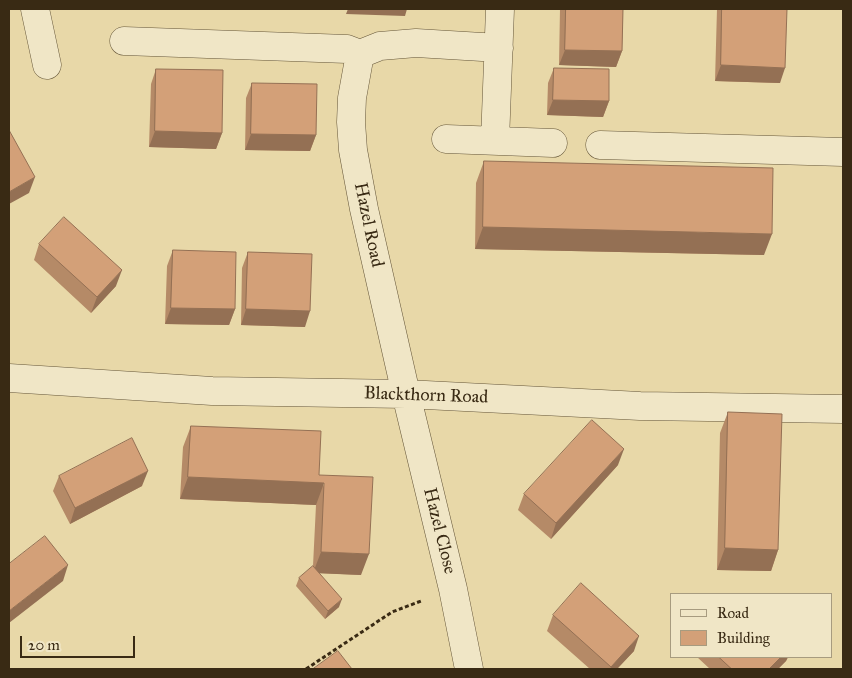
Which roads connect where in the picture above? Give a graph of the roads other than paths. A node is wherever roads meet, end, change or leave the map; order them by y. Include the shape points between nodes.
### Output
1 (35, 9) edge
2 (500, 9) edge
3 (124, 41) dead end
4 (499, 48) junction
5 (360, 54) junction
6 (47, 66) dead end
7 (446, 139) dead end
8 (495, 141) junction
9 (553, 143) dead end
10 (600, 145) dead end
11 (843, 152) edge
12 (9, 378) edge
13 (406, 394) junction
14 (843, 409) edge
15 (470, 669) edge

1 - 6 street
2 - 4 street
3 - 5 street via 347,48
4 - 5 street via 416,43 380,46
4 - 8 street
5 - 13 street, Hazel Road via 352,98 353,150
7 - 8 street
8 - 9 street
10 - 11 street
12 - 13 street, Blackthorn Road via 212,391
13 - 14 street, Blackthorn Road via 640,406
13 - 15 street, Hazel Close

